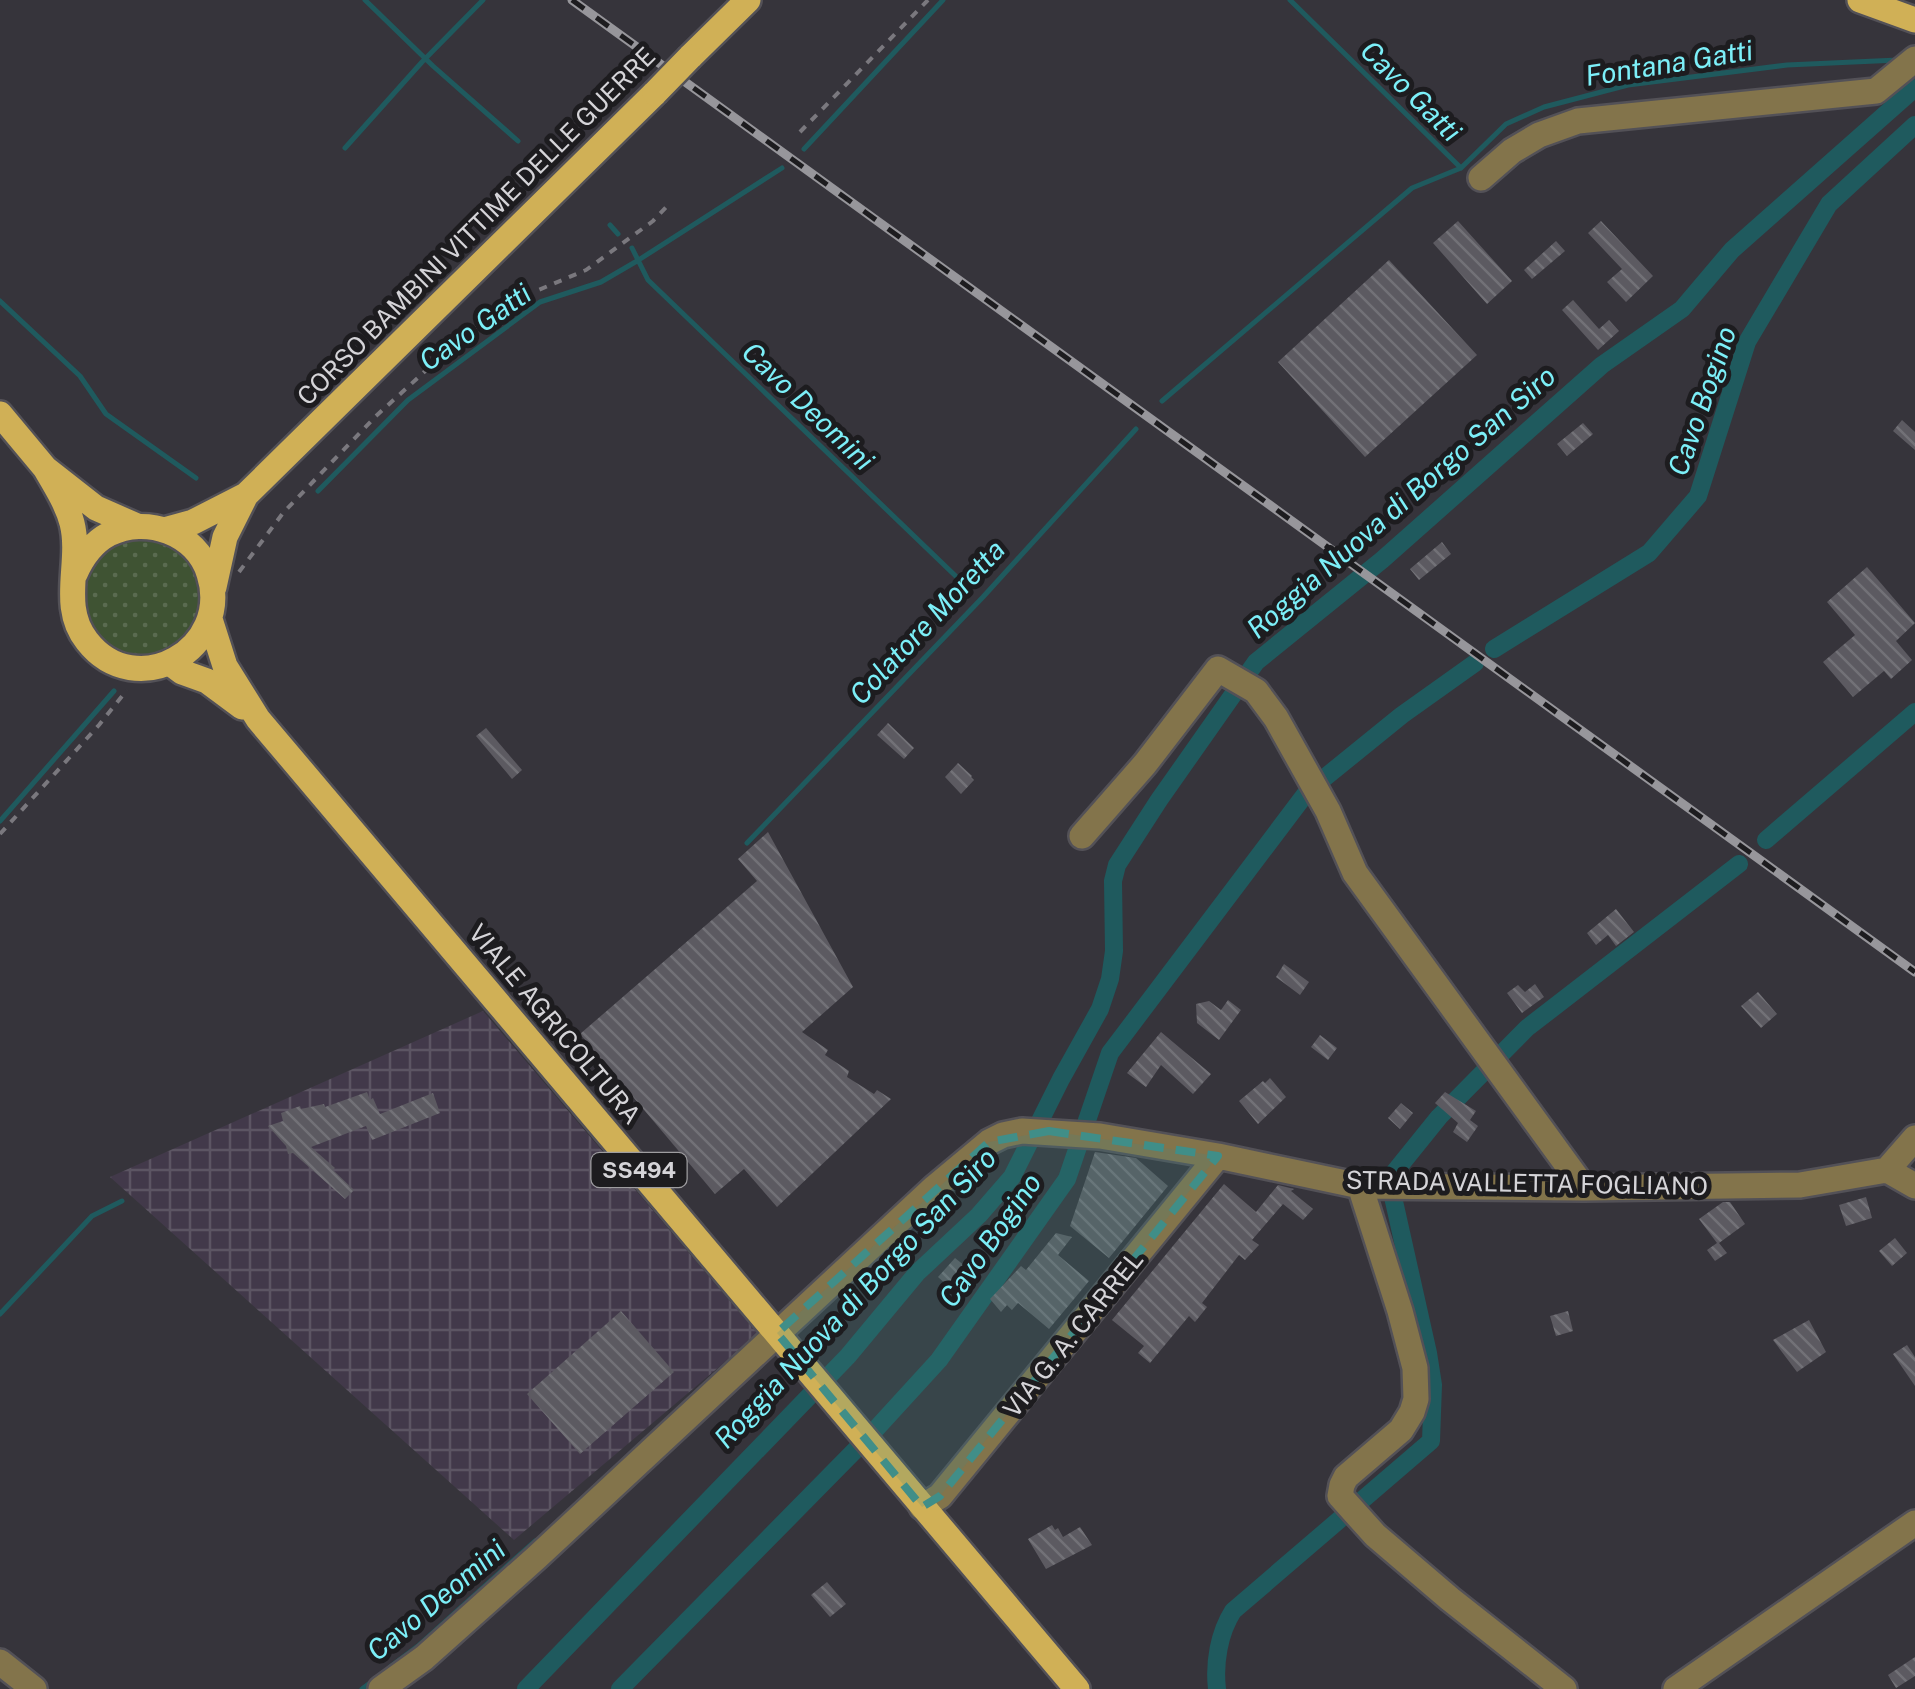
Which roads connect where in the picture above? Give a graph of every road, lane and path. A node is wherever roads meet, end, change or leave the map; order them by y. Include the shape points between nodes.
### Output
1 (748, 0) edge
2 (928, 0) edge
3 (1860, 0) edge
4 (1915, 20) edge
5 (1915, 59) edge
6 (800, 132) dead end
7 (1481, 178) dead end
8 (671, 202) dead end
9 (0, 414) edge
10 (46, 468) junction
11 (246, 495) junction
12 (137, 526) junction
13 (164, 530) junction
14 (75, 574) junction
15 (213, 592) junction
16 (210, 619) junction
17 (158, 666) junction
18 (258, 719) junction
19 (0, 834) edge
20 (1082, 836) dead end
21 (1915, 1138) edge
22 (1218, 1156) junction
23 (1887, 1170) junction
24 (1367, 1186) junction
25 (1915, 1186) edge
26 (1584, 1188) junction
27 (777, 1333) junction
28 (922, 1507) junction
29 (1915, 1523) edge
30 (0, 1662) edge
31 (34, 1689) edge
32 (381, 1689) edge
33 (1077, 1689) edge
34 (1564, 1689) edge
35 (1676, 1689) edge

1 - 11 main road, CORSO BAMBINI VITTIME DELLE GUERRE, bridge
2 - 6 path
3 - 4 main road
5 - 7 street via 1876,91 1578,121 1539,135
8 - 15 path via 586,270 510,302 456,343 376,416 283,513 229,584
9 - 10 main road, VIALE AGRICOLTURA
10 - 12 main road, VIALE AGRICOLTURA via 96,508
10 - 14 main road, VIALE AGRICOLTURA via 72,522
11 - 13 main road, CORSO BAMBINI VITTIME DELLE GUERRE
11 - 15 main road, CORSO BAMBINI VITTIME DELLE GUERRE via 226,537
12 - 13 main road, VIALE AGRICOLTURA
12 - 14 main road via 98,541
13 - 15 main road via 198,554
14 - 17 main road, VIALE AGRICOLTURA via 71,602 86,641 132,668
15 - 16 main road, VIALE AGRICOLTURA
16 - 17 main road via 196,644
16 - 18 main road, VIALE AGRICOLTURA / SS494 via 225,666
17 - 18 main road, VIALE AGRICOLTURA / SS494 via 207,681
17 - 19 path
18 - 27 main road, VIALE AGRICOLTURA / SS494
20 - 26 street via 1218,669 1256,691 1356,874
21 - 23 street
22 - 24 street, STRADA VALLETTA FOGLIANO
22 - 27 street, STRADA VALLETTA FOGLIANO via 1083,1134 1003,1136 934,1187
22 - 28 street, VIA G. A. CARREL via 940,1496
23 - 25 street
23 - 26 street, STRADA VALLETTA FOGLIANO via 1800,1185
24 - 26 street, STRADA VALLETTA FOGLIANO
24 - 34 street via 1415,1368 1416,1399 1401,1430 1346,1478 1340,1496 1375,1535
27 - 28 main road, VIALE AGRICOLTURA / SS494
27 - 32 street, STRADA VALLETTA FOGLIANO via 509,1582
28 - 33 main road, VIALE AGRICOLTURA / SS494
29 - 35 street
30 - 31 street

